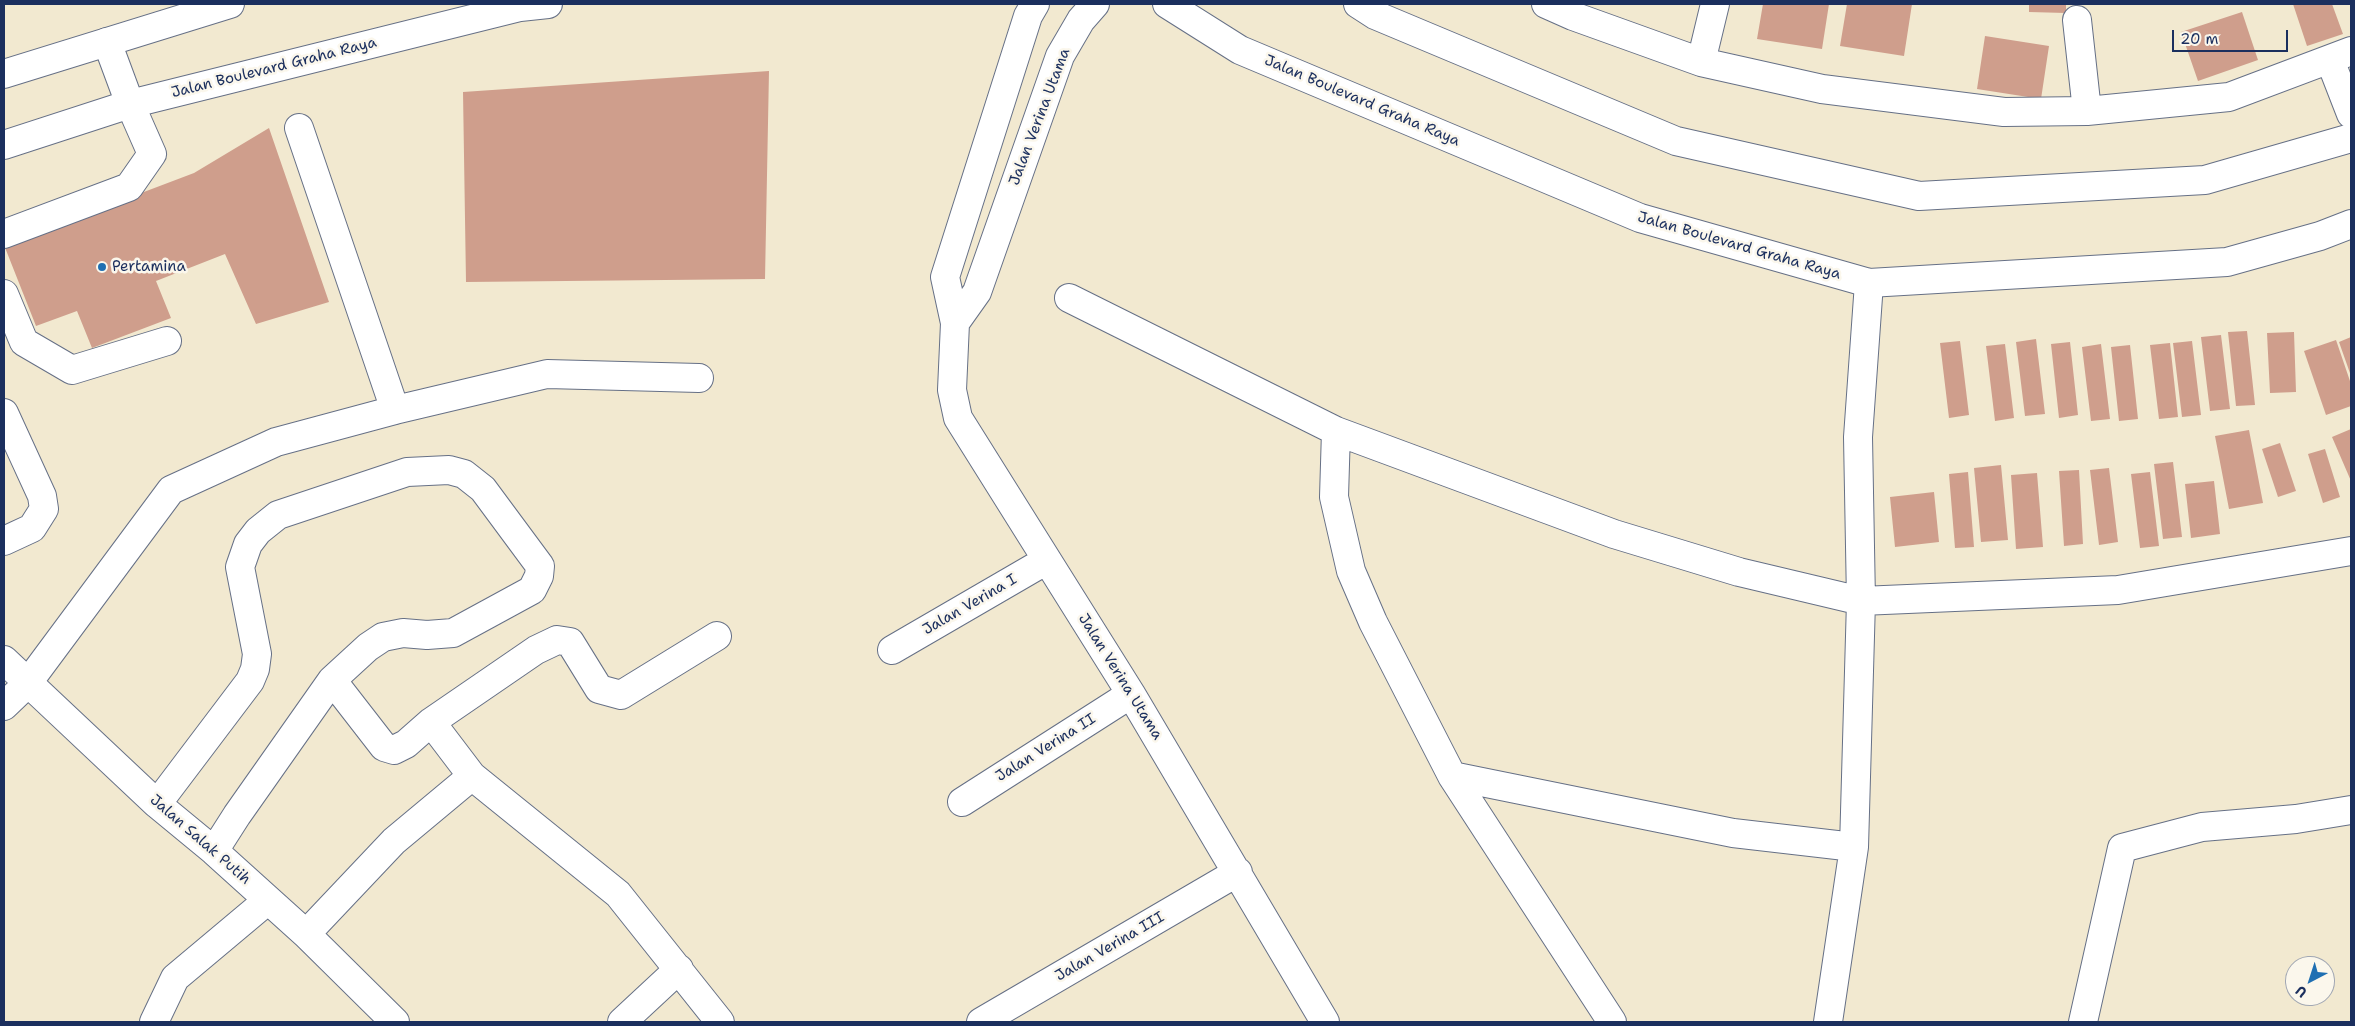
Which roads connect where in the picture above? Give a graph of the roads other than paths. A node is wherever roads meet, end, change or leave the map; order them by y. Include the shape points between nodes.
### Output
1 (230, 4) edge
2 (548, 4) edge
3 (1035, 4) edge
4 (1096, 4) edge
5 (1167, 4) edge
6 (1546, 4) edge
7 (1716, 4) edge
8 (1372, 7) edge
9 (2077, 20) dead end
10 (107, 42) junction
11 (2341, 55) edge
12 (1701, 62) junction
13 (4, 74) edge
14 (130, 104) junction
15 (2087, 111) junction
16 (2351, 114) edge
17 (299, 128) dead end
18 (2351, 138) edge
19 (4, 145) edge
20 (960, 224) junction
21 (2351, 224) edge
22 (4, 234) edge
23 (996, 236) junction
24 (1869, 283) junction
25 (4, 294) edge
26 (1069, 298) dead end
27 (955, 323) junction
28 (167, 341) dead end
29 (699, 378) dead end
30 (395, 410) junction
31 (6, 425) edge
32 (1336, 431) junction
33 (4, 541) edge
34 (2351, 551) edge
35 (1047, 560) junction
36 (1861, 601) junction
37 (717, 636) dead end
38 (892, 650) dead end
39 (4, 660) edge
40 (332, 680) junction
41 (26, 684) junction
42 (1131, 694) junction
43 (4, 706) edge
44 (431, 722) junction
45 (472, 776) junction
46 (1452, 776) junction
47 (962, 802) dead end
48 (157, 804) junction
49 (2351, 810) edge
50 (1854, 847) junction
51 (214, 851) junction
52 (1238, 872) junction
53 (268, 900) junction
54 (306, 934) junction
55 (679, 969) junction
56 (154, 1022) edge
57 (395, 1022) edge
58 (622, 1022) edge
59 (720, 1022) edge
60 (981, 1022) edge
61 (1325, 1022) edge
62 (1612, 1022) edge
63 (1828, 1022) edge
64 (2083, 1022) edge

1 - 10 street
2 - 14 street, Jalan Boulevard Graha Raya via 520,7
3 - 20 street, Jalan Verina Utama via 1028,16
4 - 23 street, Jalan Verina Utama via 1081,20 1060,56
5 - 24 street, Jalan Boulevard Graha Raya via 1240,50 1640,218
6 - 12 street
7 - 12 street
8 - 18 street via 1676,141 1919,196 2205,180
9 - 15 street
10 - 13 street
10 - 14 street
11 - 15 street via 2228,97
11 - 16 street
12 - 15 street via 1841,91 2004,112
14 - 19 street, Jalan Boulevard Graha Raya
14 - 22 street via 152,154 129,187
17 - 30 street
20 - 23 street
20 - 27 street, Jalan Verina Utama via 945,277
21 - 24 street, Jalan Boulevard Graha Raya via 2227,262
23 - 27 street, Jalan Verina Utama via 977,292
24 - 36 street via 1858,437
25 - 28 street via 24,342 72,370
26 - 32 street
27 - 35 street, Jalan Verina Utama via 952,390 958,418
29 - 30 street via 547,374
30 - 41 street via 276,442 171,490
31 - 33 street via 42,496 44,509 32,528
32 - 36 street via 1614,534 1739,572
32 - 46 street via 1334,497 1351,571 1373,622
34 - 36 street via 2118,590
35 - 38 street, Jalan Verina I
35 - 42 street, Jalan Verina Utama
36 - 50 street
37 - 44 street via 621,695 599,689 570,642 557,640 536,650
39 - 41 street, Jalan Salak Putih
40 - 44 street via 384,747 394,750 406,744
40 - 48 street via 383,636 453,633 532,590 540,566 483,489 464,474 449,470 407,472 278,515 258,531 248,544 240,568 257,654 255,669 250,681
40 - 51 street
41 - 43 street
41 - 48 street, Jalan Salak Putih
42 - 47 street, Jalan Verina II
42 - 52 street, Jalan Verina Utama
44 - 45 street
45 - 54 street via 394,841
45 - 55 street via 618,894
46 - 50 street via 1733,833
46 - 62 street
48 - 51 street, Jalan Salak Putih
49 - 64 street via 2296,819 2202,827 2122,848
50 - 63 street
51 - 53 street, Jalan Salak Putih
52 - 60 street, Jalan Verina III
52 - 61 street, Jalan Verina Utama
53 - 54 street, Jalan Salak Putih
53 - 56 street via 175,978
54 - 57 street, Jalan Salak Putih
55 - 58 street
55 - 59 street

